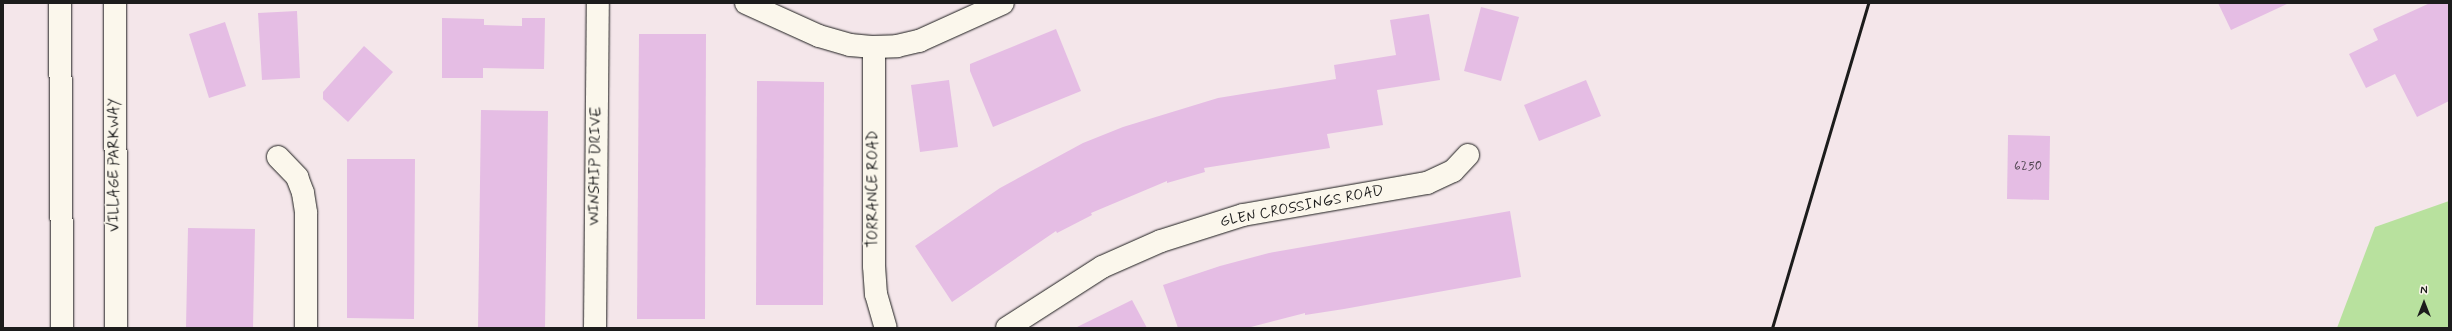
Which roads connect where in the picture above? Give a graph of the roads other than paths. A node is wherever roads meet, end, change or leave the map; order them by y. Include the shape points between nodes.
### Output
1 (60, 3) edge
2 (115, 3) edge
3 (598, 3) edge
4 (746, 3) edge
5 (1003, 3) edge
6 (874, 48) junction
7 (1468, 154) dead end
8 (278, 157) dead end
9 (62, 328) edge
10 (116, 328) edge
11 (306, 328) edge
12 (595, 328) edge
13 (886, 328) edge
14 (1007, 328) edge

1 - 9 street
2 - 10 street, VILLAGE PARKWAY
3 - 12 street, WINSHIP DRIVE
4 - 6 street via 826,38
5 - 6 street via 919,41
6 - 13 street, TORRANCE ROAD via 874,266 876,294
7 - 14 street, GLEN CROSSINGS ROAD via 1453,171 1427,184 1243,215 1161,241 1102,267
8 - 11 street via 297,177 303,193 306,213

